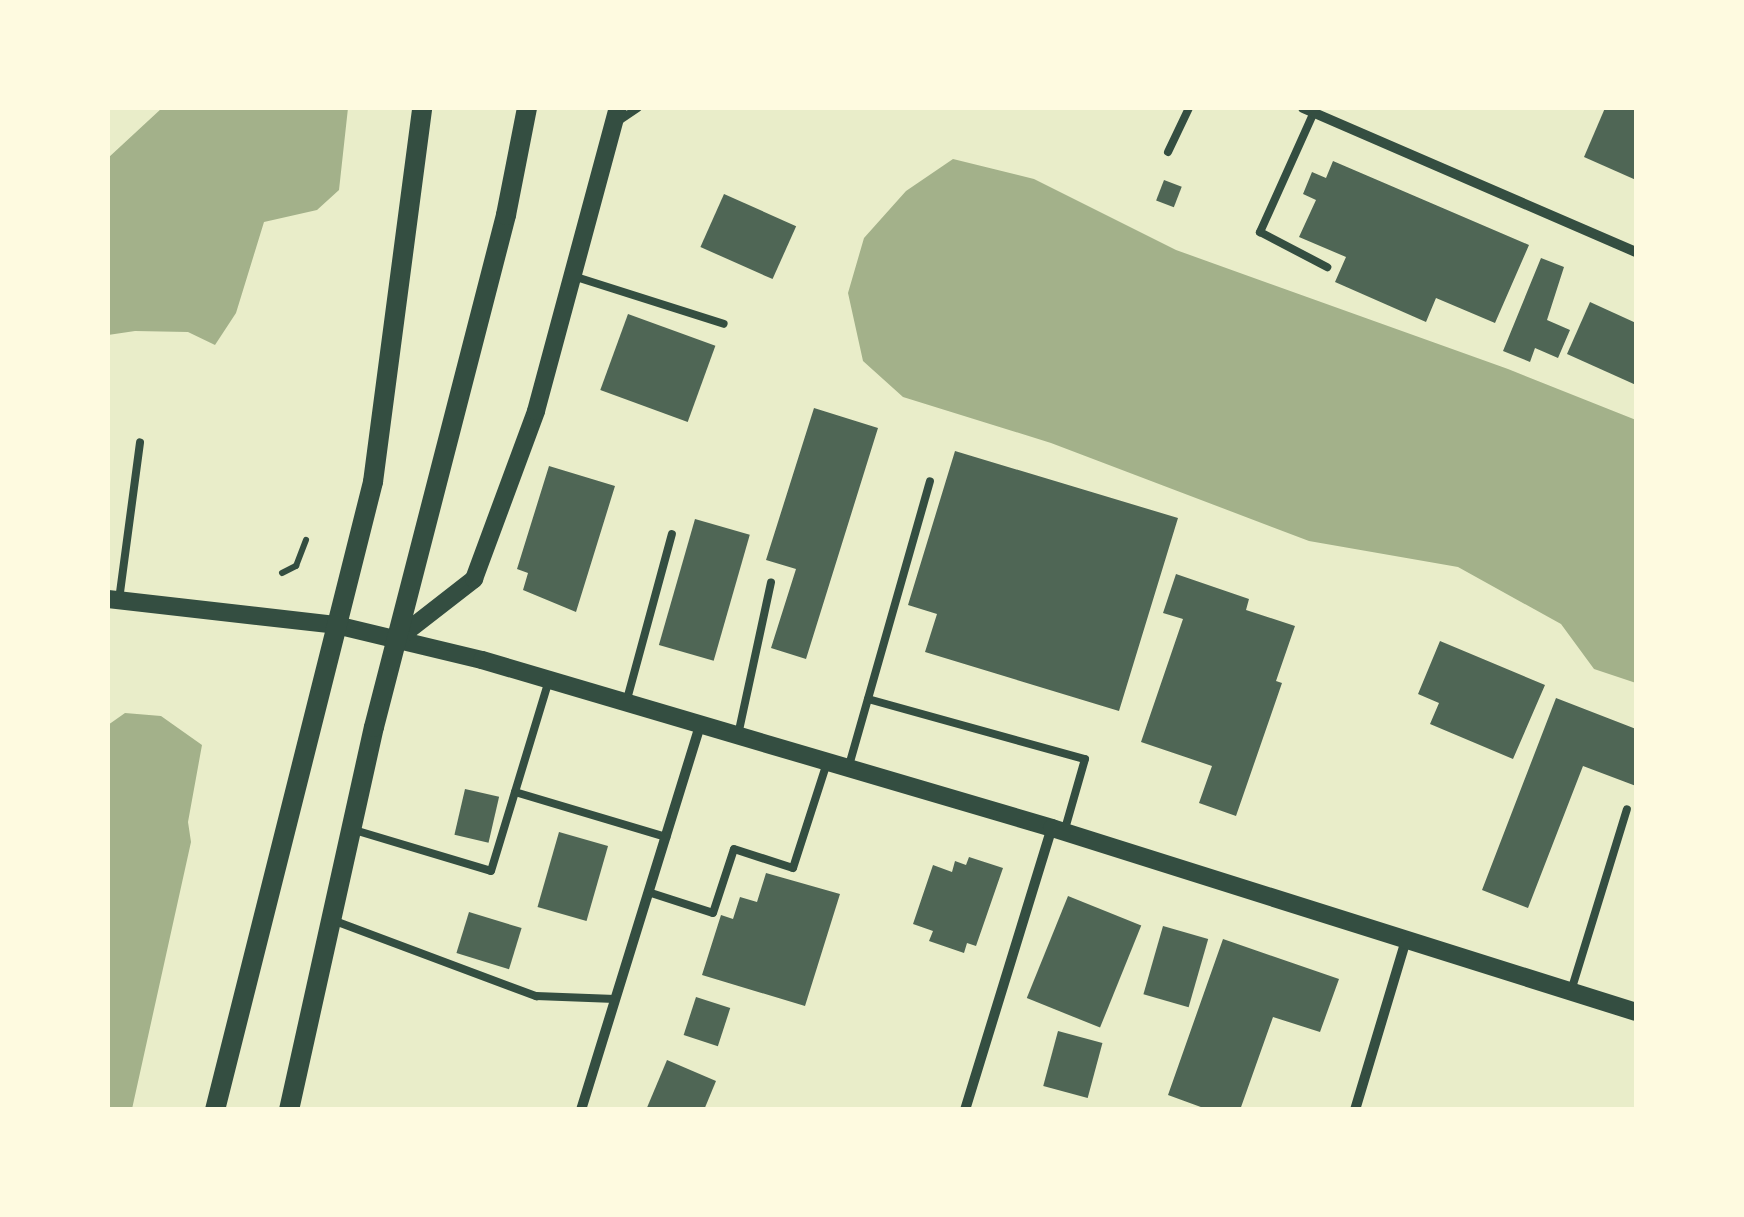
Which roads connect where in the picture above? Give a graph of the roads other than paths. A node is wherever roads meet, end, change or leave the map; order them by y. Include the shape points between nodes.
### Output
1 (422, 108) edge
2 (527, 108) edge
3 (638, 108) edge
4 (1189, 108) edge
5 (1309, 110) edge
6 (616, 116) edge
7 (1168, 152) dead end
8 (1636, 252) edge
9 (1327, 267) dead end
10 (573, 276) junction
11 (724, 324) dead end
12 (140, 442) dead end
13 (930, 481) dead end
14 (672, 534) dead end
15 (771, 582) dead end
16 (113, 600) edge
17 (336, 625) junction
18 (397, 639) junction
19 (549, 679) junction
20 (868, 698) junction
21 (626, 703) junction
22 (700, 726) junction
23 (738, 737) junction
24 (828, 762) junction
25 (848, 769) junction
26 (515, 792) junction
27 (1627, 809) dead end
28 (351, 829) junction
29 (1058, 830) junction
30 (666, 837) junction
31 (648, 892) junction
32 (331, 920) junction
33 (1407, 936) junction
34 (1571, 990) junction
35 (615, 999) junction
36 (1636, 1012) edge
37 (214, 1110) edge
38 (289, 1110) edge
39 (581, 1110) edge
40 (965, 1110) edge
41 (1355, 1110) edge

1 - 17 main road via 373,482
2 - 18 main road via 506,216
3 - 6 lane
4 - 7 lane
5 - 8 street
5 - 9 lane via 1260,232
6 - 10 street
10 - 11 lane
10 - 18 street via 536,411 474,579
12 - 16 lane
13 - 20 lane
14 - 21 lane
15 - 23 lane
16 - 17 street
17 - 18 street
17 - 37 main road
18 - 19 street
18 - 28 main road
19 - 21 street
19 - 26 lane
20 - 25 lane
20 - 29 lane via 1085,760
21 - 22 street
22 - 23 street
22 - 30 street
23 - 24 street
24 - 25 street
24 - 31 lane via 793,868 734,849 713,912
25 - 29 street
26 - 28 lane via 491,871
26 - 30 lane
27 - 34 lane
28 - 32 main road
29 - 33 street
29 - 40 street
30 - 31 street
31 - 35 street
32 - 35 lane via 536,996
32 - 38 main road
33 - 34 street
33 - 41 street
34 - 36 street
35 - 39 street

